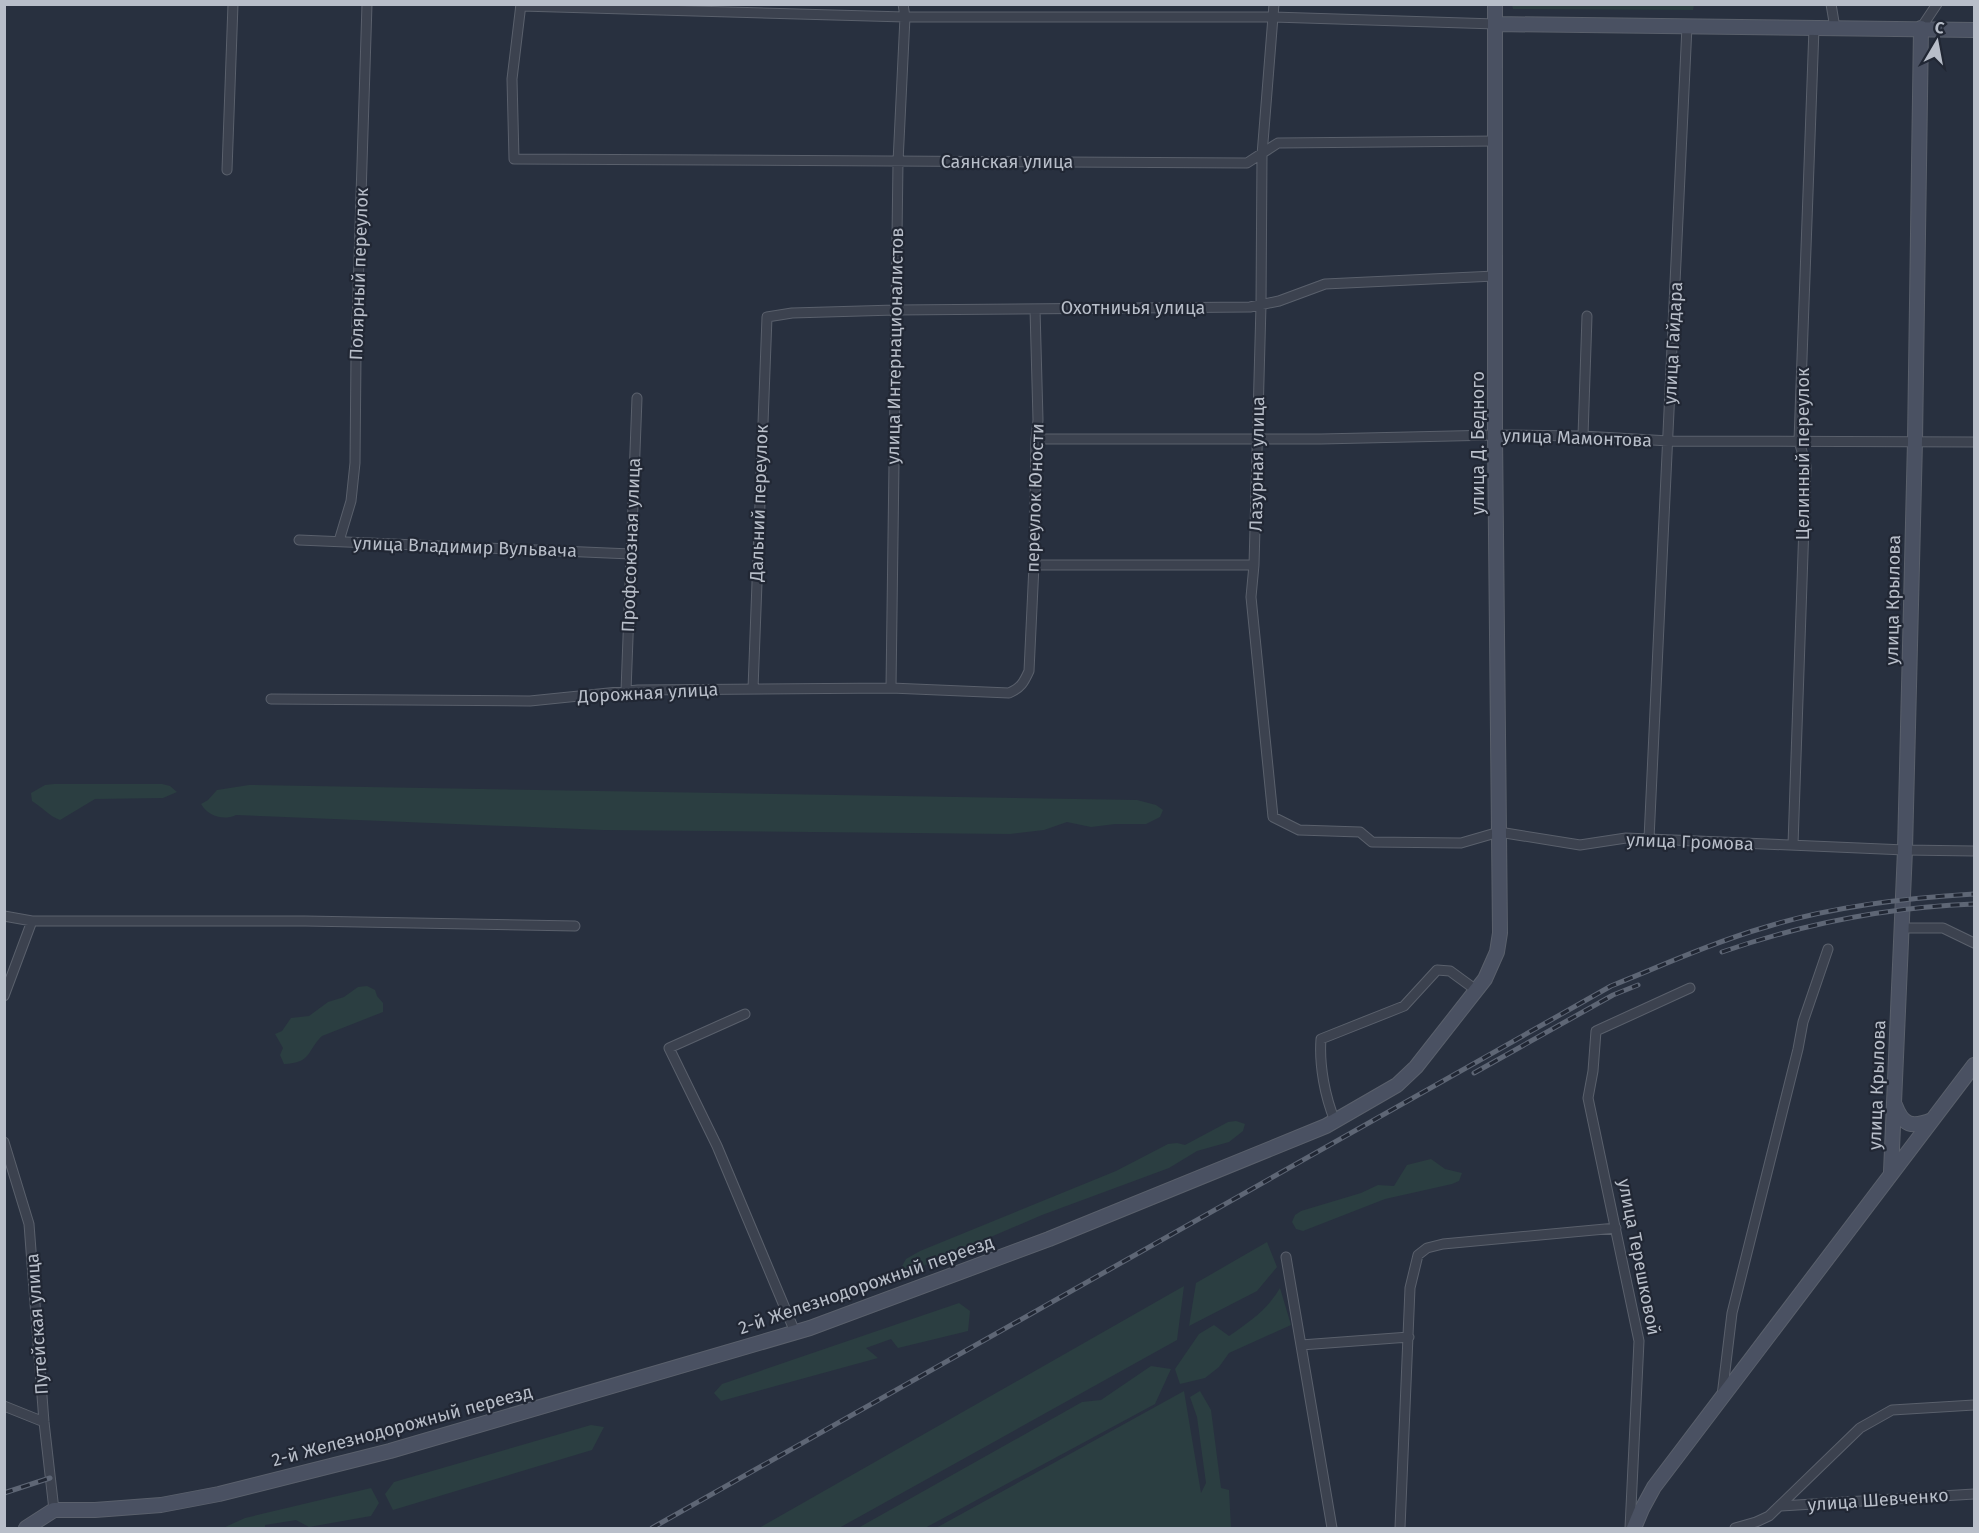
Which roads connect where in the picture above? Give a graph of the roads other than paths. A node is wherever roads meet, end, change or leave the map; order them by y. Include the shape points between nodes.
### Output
1 (233, 4) edge
2 (368, 4) edge
3 (903, 4) edge
4 (1274, 4) edge
5 (1495, 4) edge
6 (1831, 4) edge
7 (1937, 4) edge
8 (521, 5) edge
9 (905, 17) junction
10 (1273, 17) junction
11 (1496, 24) junction
12 (1687, 26) junction
13 (1814, 28) junction
14 (1835, 28) junction
15 (1921, 28) junction
16 (1974, 30) edge
17 (1496, 141) junction
18 (1262, 155) junction
19 (898, 162) junction
20 (227, 170) dead end
21 (1495, 276) junction
22 (1261, 305) junction
23 (1035, 309) junction
24 (896, 310) junction
25 (1587, 316) dead end
26 (767, 317) joint
27 (637, 398) dead end
28 (1495, 435) junction
29 (1582, 436) junction
30 (1036, 439) junction
31 (1257, 439) junction
32 (1669, 441) junction
33 (1799, 441) junction
34 (1915, 441) junction
35 (1974, 442) edge
36 (299, 540) dead end
37 (339, 541) junction
38 (631, 554) junction
39 (1034, 565) junction
40 (1254, 566) junction
41 (1023, 685) joint
42 (891, 687) junction
43 (753, 689) junction
44 (626, 691) junction
45 (271, 699) dead end
46 (1499, 832) junction
47 (1649, 839) junction
48 (1372, 842) joint
49 (1793, 845) junction
50 (1905, 850) junction
51 (1974, 851) edge
52 (1498, 881) joint
53 (4, 916) edge
54 (32, 921) junction
55 (575, 926) dead end
56 (1902, 928) junction
57 (1974, 944) edge
58 (1828, 949) dead end
59 (1690, 988) dead end
60 (1476, 990) junction
61 (4, 996) edge
62 (745, 1014) dead end
63 (1974, 1065) edge
64 (1894, 1105) junction
65 (1932, 1120) junction
66 (1335, 1121) junction
67 (4, 1142) edge
68 (1892, 1172) junction
69 (1616, 1228) junction
70 (1286, 1257) dead end
71 (795, 1332) junction
72 (1409, 1337) junction
73 (1301, 1345) junction
74 (1722, 1398) junction
75 (1974, 1405) edge
76 (4, 1406) edge
77 (44, 1422) junction
78 (1974, 1494) edge
79 (1781, 1506) junction
80 (54, 1510) junction
81 (26, 1528) edge
82 (1332, 1528) edge
83 (1400, 1528) edge
84 (1632, 1528) edge
85 (1736, 1528) edge

1 - 20 street
2 - 37 street, Полярный переулок via 355,463 351,501
3 - 9 street, улица Интернационалистов
4 - 10 street, Лазурная улица
5 - 11 street, улица Д. Бедного
6 - 14 street
7 - 15 street
8 - 9 street
8 - 19 street, Саянская улица via 512,79 514,159
9 - 10 street
9 - 19 street, улица Интернационалистов
10 - 11 street
10 - 18 street, Лазурная улица
11 - 12 street
11 - 17 street, улица Д. Бедного
12 - 13 street
12 - 32 street, улица Гайдара
13 - 14 street
13 - 33 street, Целинный переулок
14 - 15 street
15 - 16 street
15 - 34 street, улица Крылова
17 - 18 street, Саянская улица via 1278,143
17 - 21 street, улица Д. Бедного
18 - 19 street, Саянская улица via 1247,163
18 - 22 street, Лазурная улица
19 - 24 street, улица Интернационалистов
21 - 22 street, Охотничья улица via 1325,284
21 - 28 street, улица Д. Бедного
22 - 23 street, Охотничья улица
22 - 31 street, Лазурная улица
23 - 24 street, Охотничья улица
23 - 30 street, переулок Юности
24 - 26 street, Охотничья улица
24 - 42 street, улица Интернационалистов
25 - 29 street
26 - 43 street, Дальний переулок
27 - 38 street, Профсоюзная улица
28 - 29 street, улица Мамонтова
28 - 31 street, улица Мамонтова
28 - 46 street, улица Д. Бедного
29 - 32 street, улица Мамонтова
30 - 31 street, улица Мамонтова
30 - 39 street, переулок Юности
31 - 40 street, Лазурная улица
32 - 33 street, улица Мамонтова
32 - 47 street, улица Гайдара
33 - 34 street, улица Мамонтова
33 - 49 street, Целинный переулок via 1806,466
34 - 35 street, улица Мамонтова
34 - 50 street, улица Крылова
36 - 37 street, улица Владимир Вульвача
37 - 38 street, улица Владимир Вульвача
38 - 44 street, Профсоюзная улица
39 - 40 street
39 - 41 street, переулок Юности via 1029,671
40 - 48 street, Лазурная улица via 1251,597 1274,816 1299,831 1360,832
41 - 42 street, Дорожная улица via 1009,693
42 - 43 street, Дорожная улица
43 - 44 street, Дорожная улица
44 - 45 street, Дорожная улица via 530,701
46 - 47 street, улица Громова via 1580,845
46 - 48 street, улица Громова via 1461,843
46 - 52 street, улица Д. Бедного
47 - 49 street, улица Громова
49 - 50 street, улица Громова
50 - 51 street, улица Громова
50 - 56 street, улица Крылова
52 - 60 street, 2-й Железнодорожный переезд via 1497,952
53 - 54 street
54 - 55 street
54 - 61 street
56 - 57 street via 1943,928
56 - 64 street, улица Крылова
58 - 74 street via 1803,1022 1732,1314
59 - 69 street, улица Терешковой via 1596,1031 1588,1098
60 - 66 street, 2-й Железнодорожный переезд via 1407,1077
60 - 66 street via 1450,971 1437,970 1404,1006 1321,1039 1320,1054
62 - 71 street via 669,1048 717,1146
63 - 65 street, улица Терешковой
64 - 65 street via 1899,1117 1908,1124
64 - 68 street, улица Крылова
65 - 68 street, улица Терешковой
66 - 71 street, 2-й Железнодорожный переезд via 1049,1239
67 - 77 street, Путейская улица via 29,1224
68 - 74 street, улица Терешковой
69 - 72 street via 1427,1248 1418,1255 1410,1288
69 - 84 street, улица Терешковой via 1639,1341
70 - 73 street
71 - 80 street, 2-й Железнодорожный переезд via 390,1451 219,1494 126,1509
72 - 73 street
72 - 83 street
73 - 82 street
74 - 84 street, улица Терешковой via 1654,1487
75 - 79 street via 1892,1410 1860,1428
76 - 77 street
77 - 80 street, Путейская улица
78 - 79 street, улица Шевченко
79 - 85 street via 1756,1522
80 - 81 street

